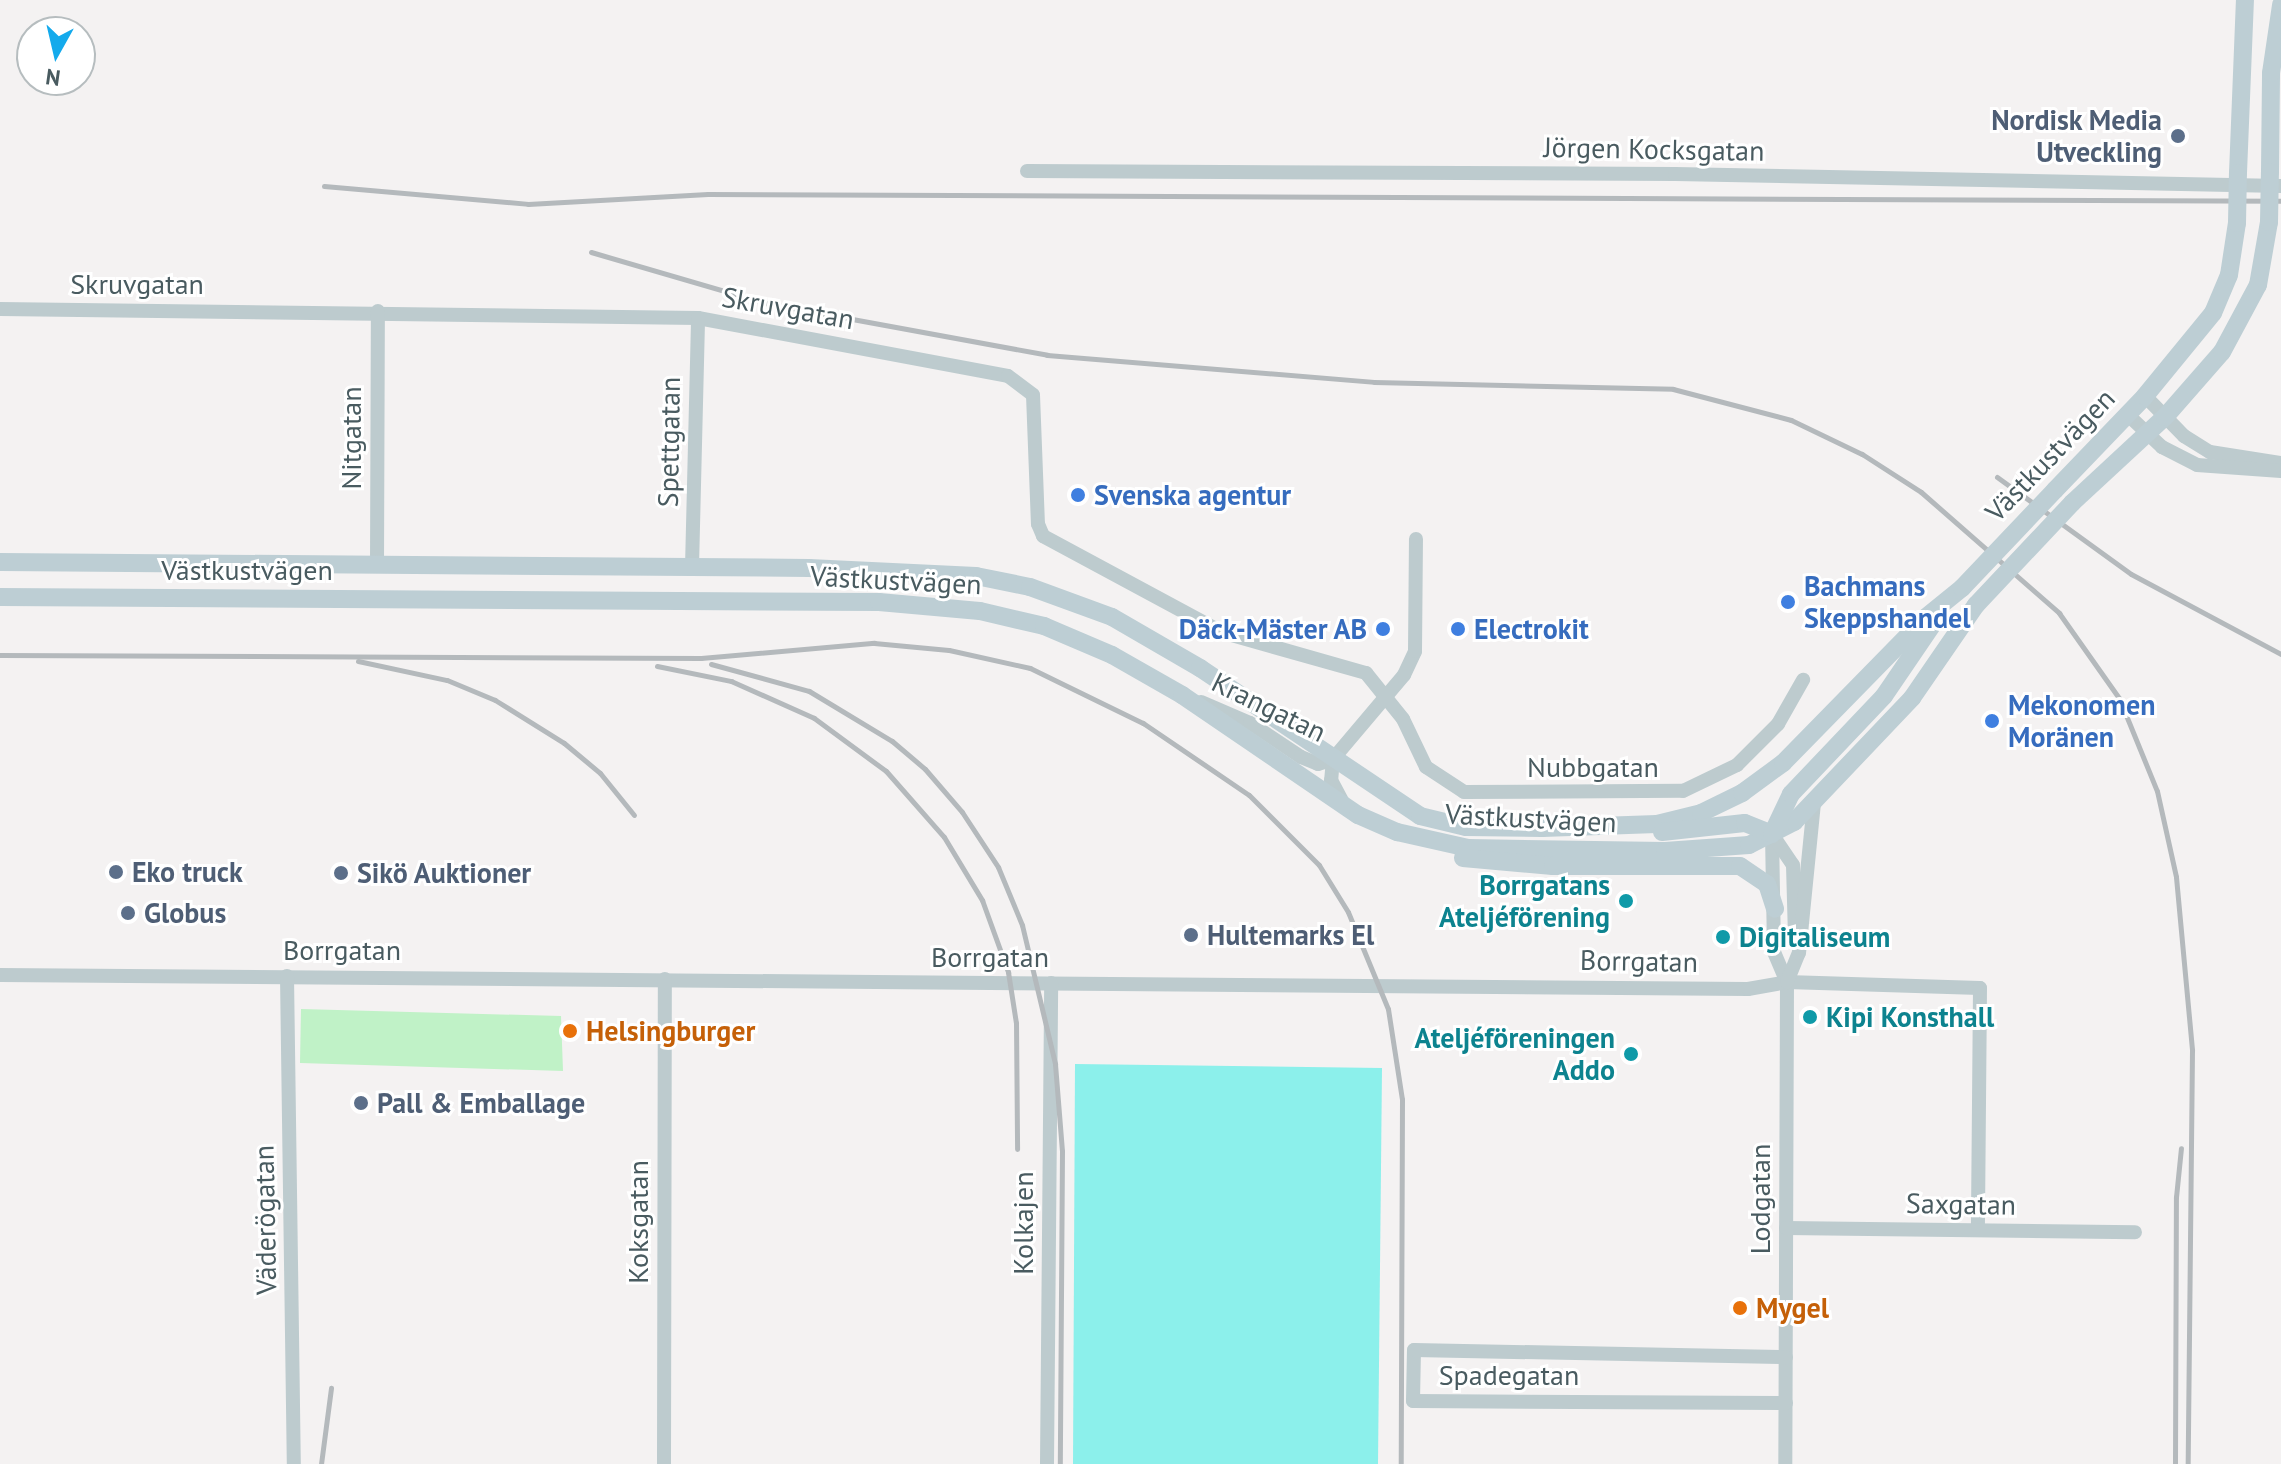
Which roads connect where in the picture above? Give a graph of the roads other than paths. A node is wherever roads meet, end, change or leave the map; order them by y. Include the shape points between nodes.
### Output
1 (2247, 2) edge
2 (2281, 5) edge
3 (1027, 171) dead end
4 (2276, 179) edge
5 (0, 309) edge
6 (378, 311) junction
7 (698, 318) junction
8 (2145, 396) junction
9 (2128, 415) junction
10 (2165, 417) junction
11 (2145, 433) junction
12 (2281, 463) edge
13 (2281, 471) edge
14 (1416, 539) dead end
15 (0, 562) edge
16 (377, 565) junction
17 (692, 567) junction
18 (1956, 594) junction
19 (0, 597) edge
20 (1803, 680) dead end
21 (1182, 695) junction
22 (1385, 695) junction
23 (1333, 759) junction
24 (1342, 801) junction
25 (1815, 802) junction
26 (1579, 827) junction
27 (1397, 832) junction
28 (1772, 834) junction
29 (1775, 909) junction
30 (1799, 953) junction
31 (0, 975) edge
32 (287, 976) junction
33 (665, 979) junction
34 (1787, 982) junction
35 (1051, 983) junction
36 (1786, 1228) junction
37 (1978, 1230) junction
38 (2135, 1232) dead end
39 (1786, 1357) junction
40 (1786, 1403) junction
41 (294, 1464) edge
42 (664, 1464) edge
43 (1047, 1464) edge
44 (1785, 1464) edge

1 - 8 main road, Västkustvägen, bridge via 2237,223 2229,275 2213,313
2 - 4 main road, Västkustvägen via 2271,73
3 - 4 street, Jörgen Kocksgatan
4 - 10 main road, Västkustvägen, bridge via 2258,285 2237,330
5 - 6 street, Skruvgatan
6 - 7 street, Skruvgatan
6 - 16 street, Nitgatan
7 - 17 street, Spettgatan
7 - 22 street, Skruvgatan via 1017,380 1033,395 1038,524 1043,536 1200,623 1262,647 1366,673
8 - 9 main road, Västkustvägen
8 - 10 street
9 - 11 street
9 - 18 main road, Västkustvägen, bridge
10 - 11 main road, Västkustvägen
10 - 12 street via 2210,452
11 - 13 street via 2197,465
11 - 25 main road, Västkustvägen, bridge via 1976,605 1912,698
14 - 22 street, Krangatan via 1415,651 1404,675
15 - 16 main road, Västkustvägen
16 - 17 main road, Västkustvägen
17 - 23 main road, Västkustvägen via 928,571 1030,587 1112,617 1157,642
18 - 26 main road, Västkustvägen via 1925,618 1783,763 1742,793 1680,819
18 - 28 main road via 1884,696 1791,794
19 - 21 main road, Västkustvägen via 933,605 1044,626 1112,655
20 - 22 street, Nubbgatan via 1778,724 1737,765 1691,788 1652,795 1464,792 1426,767
21 - 23 street, Krangatan via 1250,723 1318,764
21 - 24 main road, Västkustvägen
22 - 23 street, Krangatan
23 - 24 street, Krangatan via 1331,780
23 - 26 main road, Västkustvägen via 1397,802 1441,823
24 - 27 main road, Västkustvägen via 1358,815
25 - 28 main road, Västkustvägen
25 - 30 street, Lodgatan
26 - 28 main road, Västkustvägen via 1673,832 1745,823
27 - 28 main road, Västkustvägen via 1468,848 1665,851 1734,849
27 - 29 main road via 1444,854 1506,864 1740,866 1767,884
28 - 29 street, Lodgatan
28 - 30 street, Lodgatan via 1793,865
29 - 34 street, Lodgatan via 1774,952
30 - 34 street, Lodgatan
31 - 32 street, Borrgatan
32 - 33 street, Borrgatan
32 - 41 street, Väderögatan
33 - 35 street, Borrgatan
33 - 42 street, Koksgatan
34 - 35 street, Borrgatan via 1748,989
34 - 36 street, Lodgatan
34 - 37 street, Borrgatan via 1980,988
35 - 43 street, Kolkajen
36 - 37 street, Saxgatan
36 - 39 street, Lodgatan
37 - 38 street, Saxgatan
39 - 40 street, Lodgatan
39 - 40 street, Spadegatan via 1414,1350 1413,1401
40 - 44 street, Lodgatan

